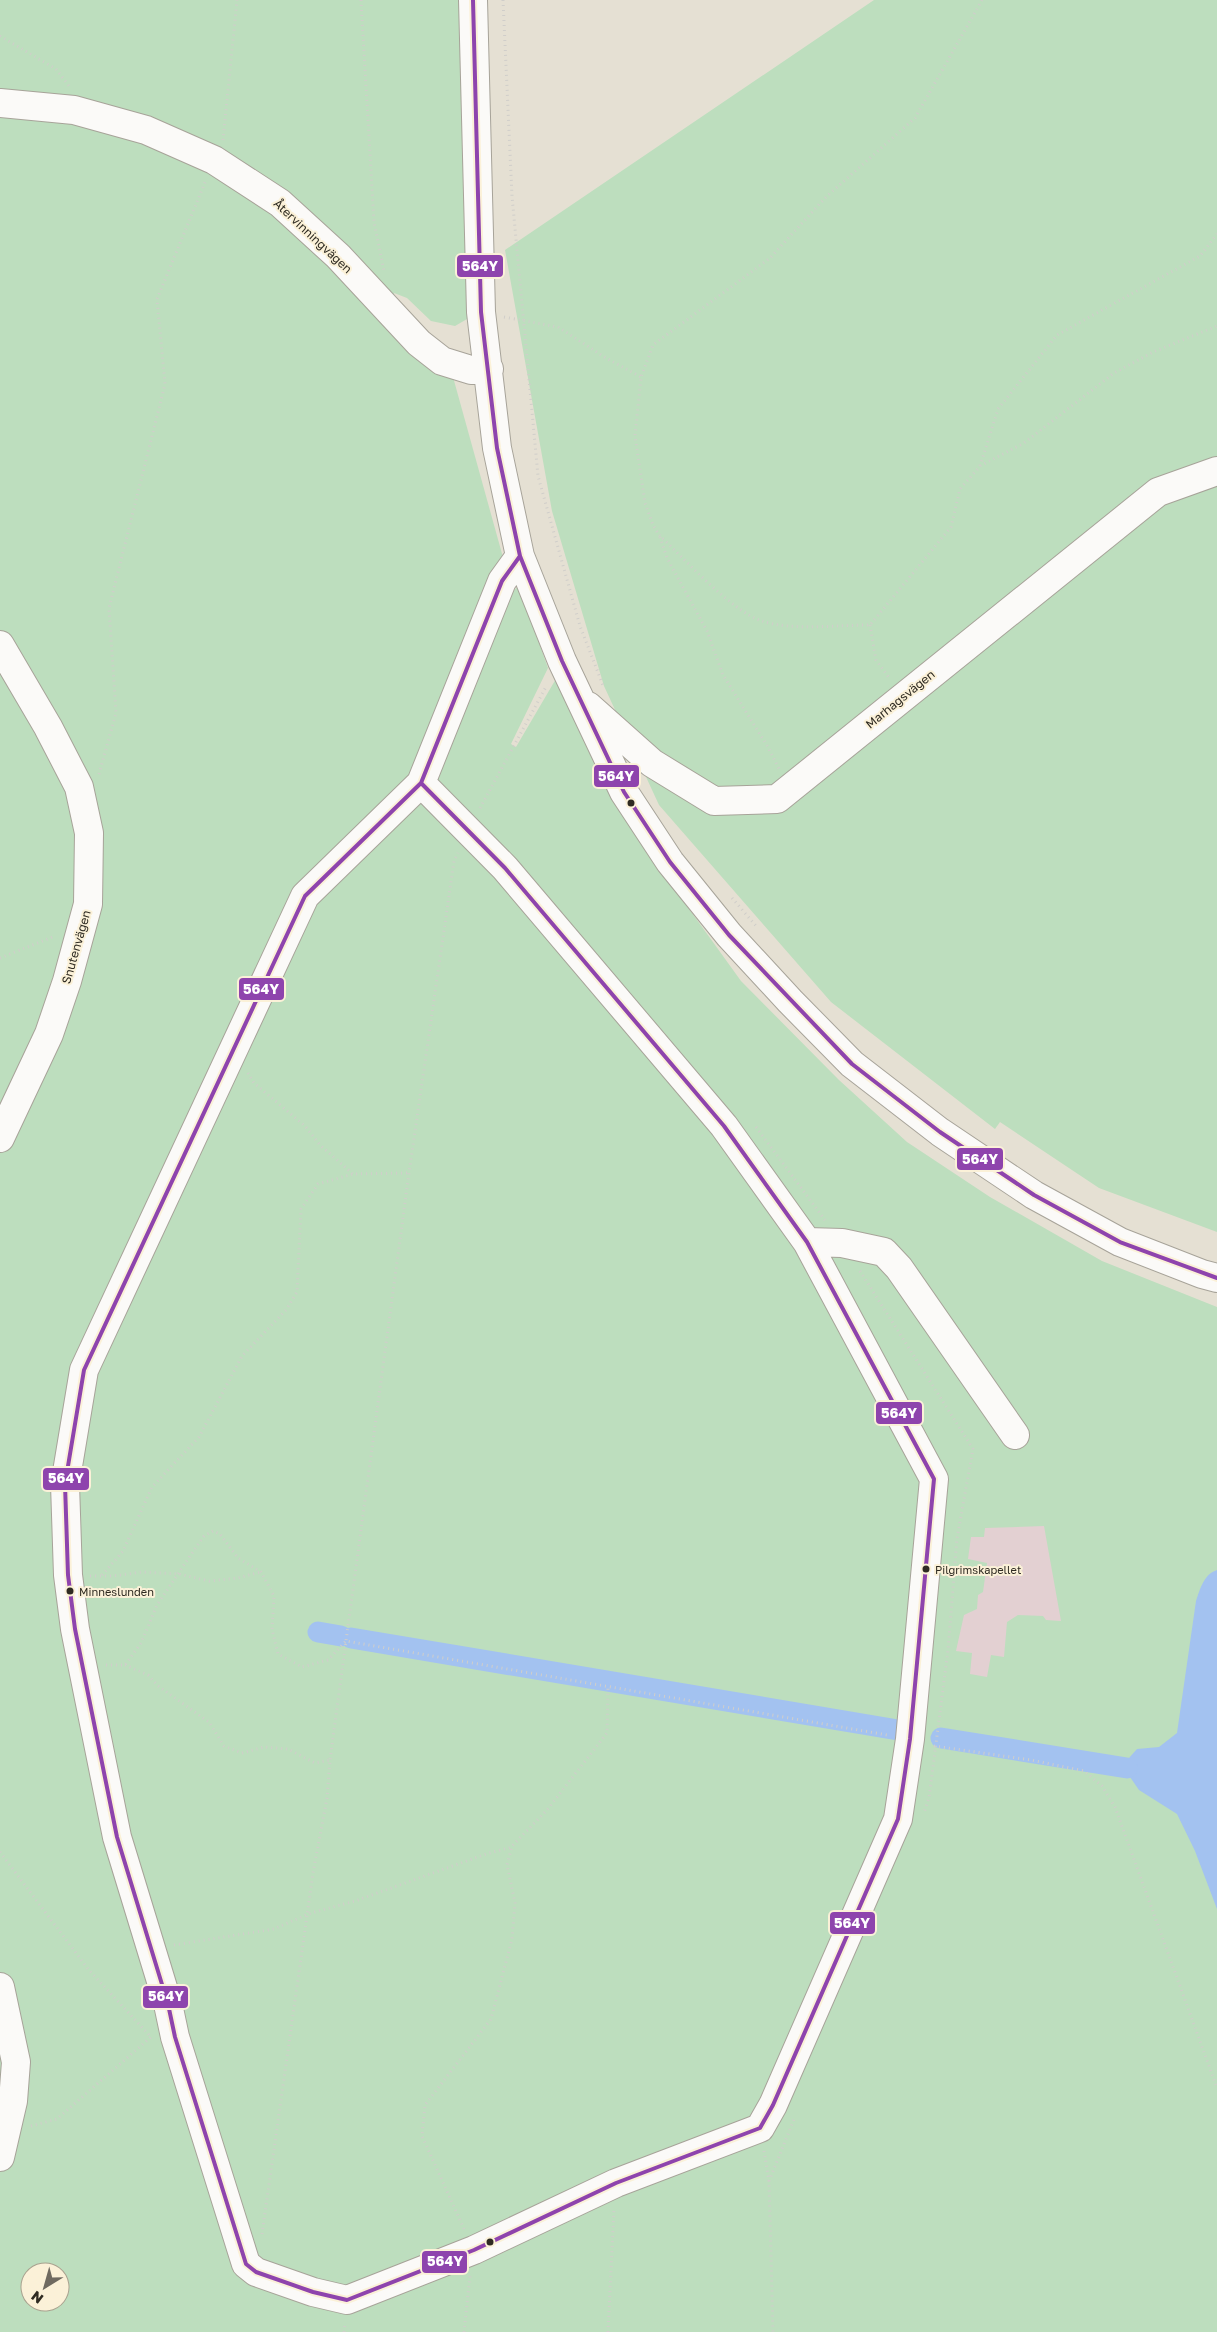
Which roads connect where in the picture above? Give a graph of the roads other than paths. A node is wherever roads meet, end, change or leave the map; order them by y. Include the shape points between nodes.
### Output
1 (473, 0) edge
2 (0, 103) edge
3 (489, 369) junction
4 (1217, 471) edge
5 (520, 556) junction
6 (0, 645) edge
7 (578, 697) junction
8 (421, 782) junction
9 (0, 1138) edge
10 (807, 1242) junction
11 (1217, 1278) edge
12 (1015, 1435) dead end
13 (0, 1987) edge
14 (3, 2145) edge

1 - 3 street via 481,312
2 - 3 street, Återvinningvägen via 74,110 146,130 214,160 280,203 338,256 426,349 442,361 464,368
3 - 5 street via 496,448
4 - 7 street, Marhagsvägen via 1158,492 776,799 714,801 652,763
5 - 7 street
5 - 8 street via 502,581
6 - 9 street, Snutenvägen via 79,787 89,833 88,904 67,981 49,1034
7 - 11 street via 624,792 670,862 729,935 852,1064 940,1132 1034,1195 1120,1242
8 - 10 street via 478,818 506,868 724,1126
8 - 10 street via 305,896 84,1370 65,1484 68,1575 75,1629 117,1837 151,1948 163,2037 246,2264 256,2272 347,2300 474,2250 616,2183 760,2128 898,1819 910,1739 934,1480
10 - 12 street via 842,1243 884,1252 899,1268
13 - 14 street via 16,2062 13,2101

